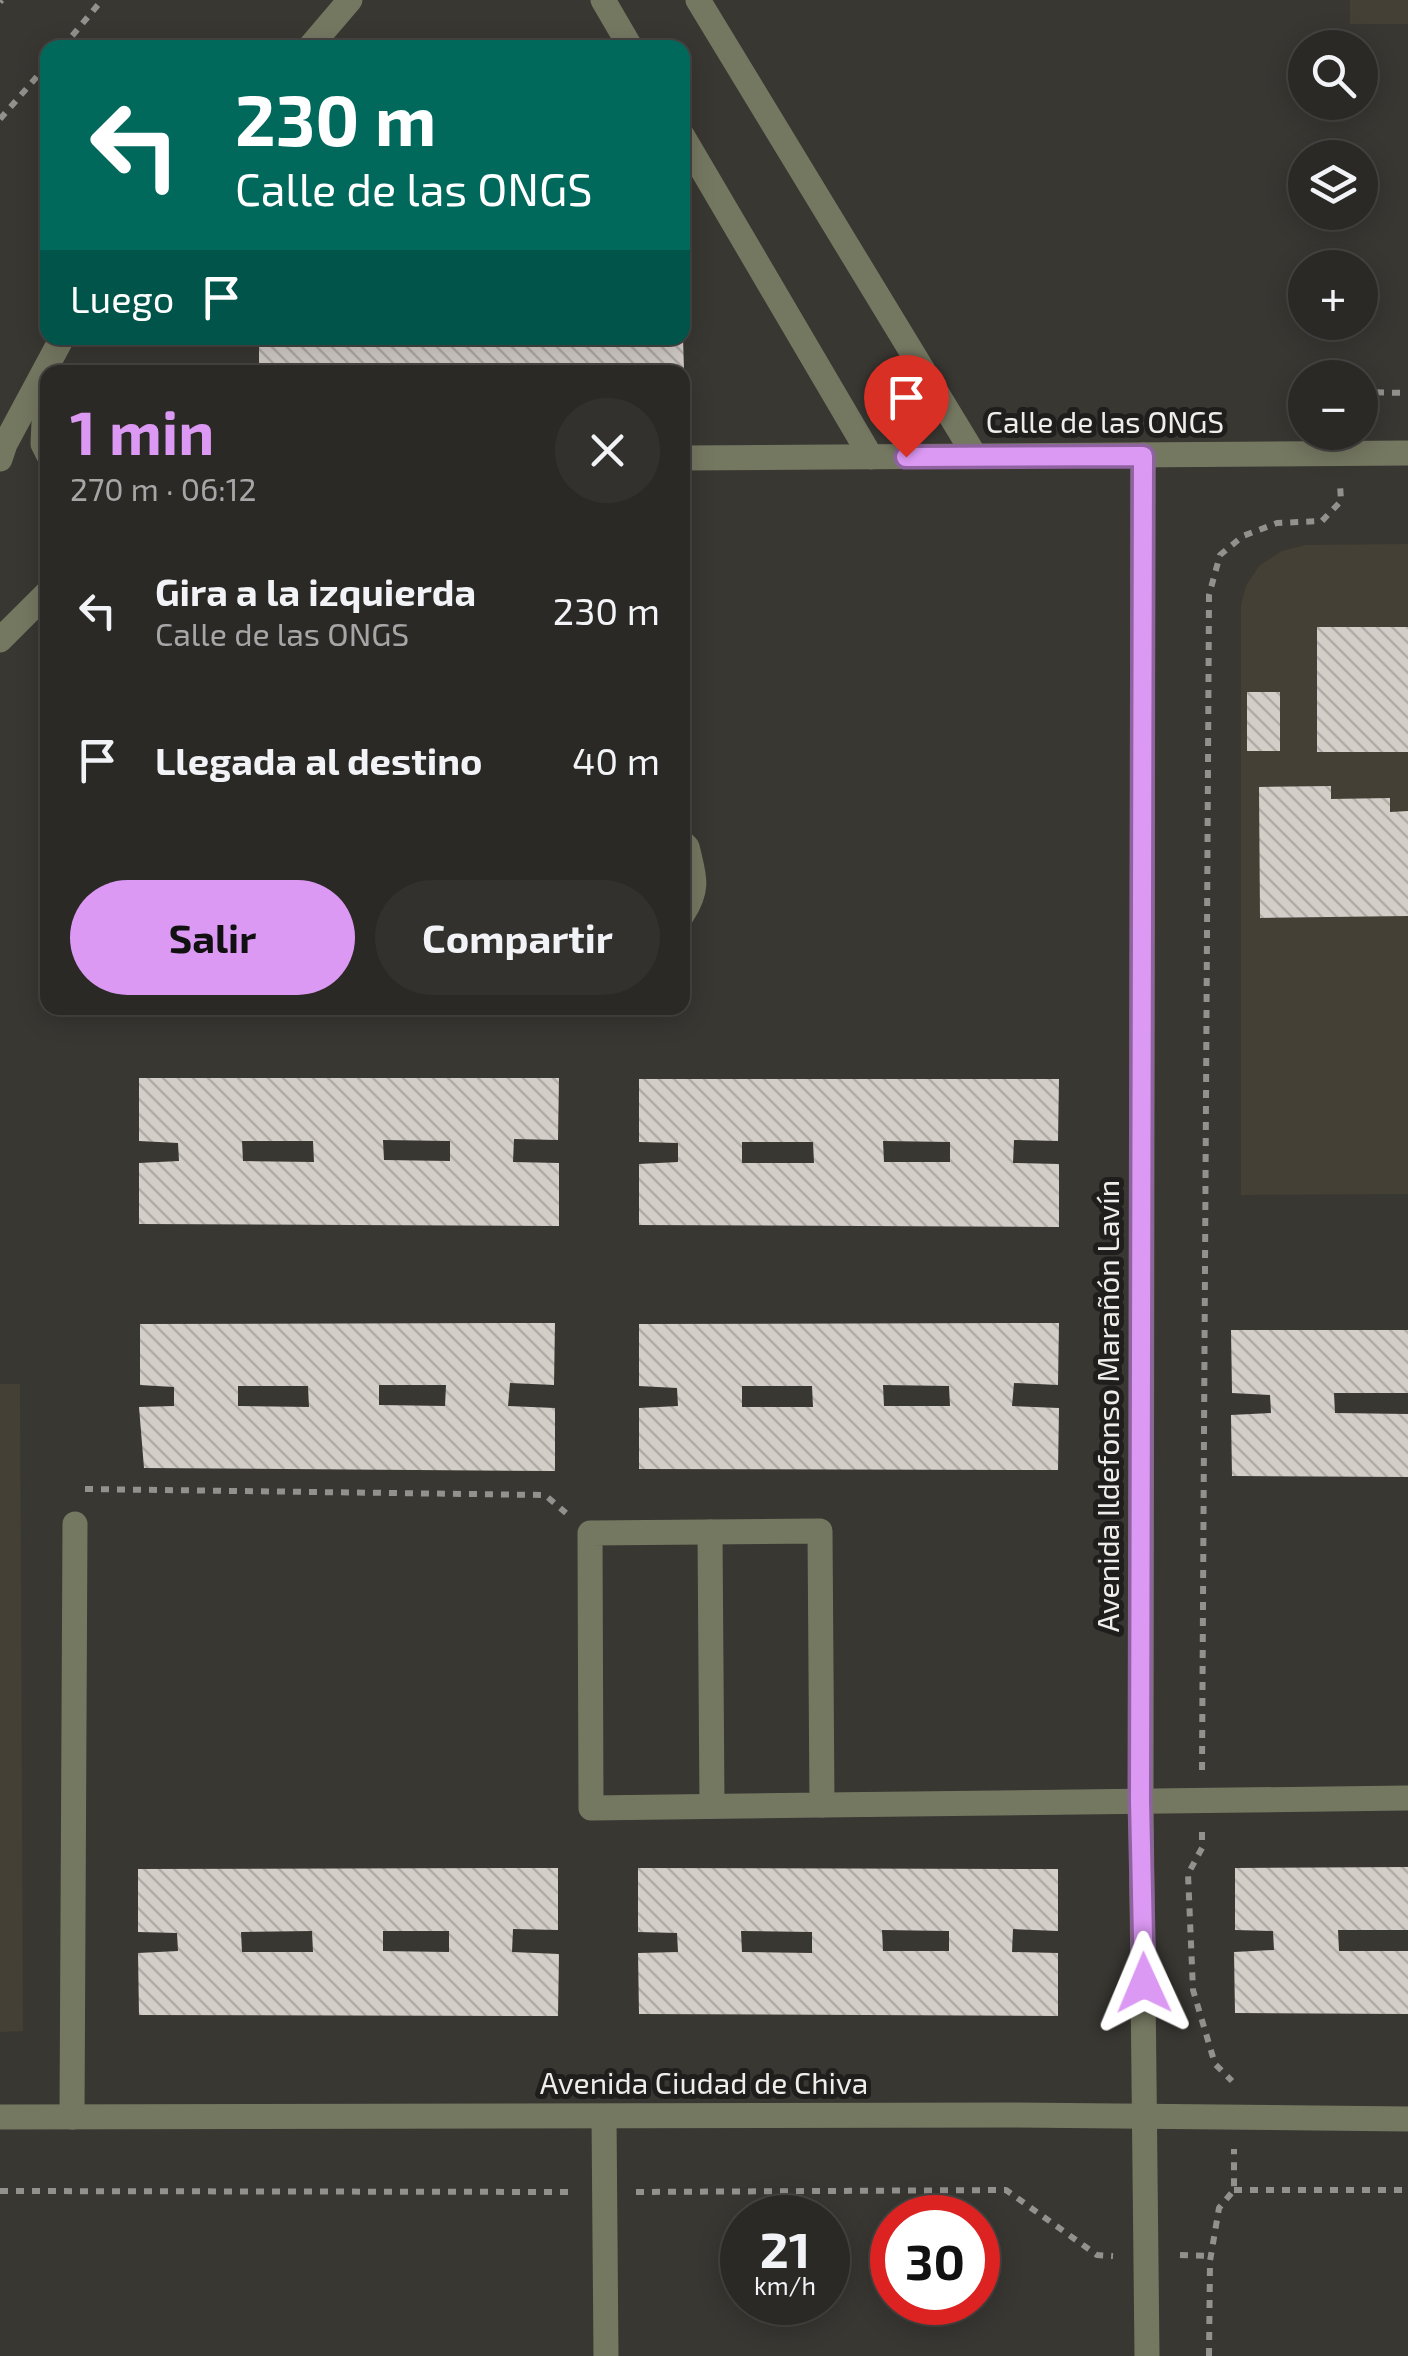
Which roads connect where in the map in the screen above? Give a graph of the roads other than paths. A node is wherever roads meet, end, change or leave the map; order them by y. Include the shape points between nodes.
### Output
1 (350, 0) edge
2 (603, 0) edge
3 (698, 0) edge
4 (316, 40) edge
5 (626, 40) edge
6 (690, 149) edge
7 (40, 380) edge
8 (1408, 453) edge
9 (975, 456) junction
10 (1143, 456) junction
11 (871, 457) junction
12 (690, 458) edge
13 (0, 459) edge
14 (40, 600) edge
15 (0, 640) edge
16 (690, 861) edge
17 (690, 903) edge
18 (74, 1524) road end
19 (710, 1532) junction
20 (1408, 1798) edge
21 (1140, 1801) junction
22 (822, 1805) junction
23 (712, 1806) junction
24 (1145, 2116) junction
25 (0, 2118) edge
26 (72, 2118) junction
27 (604, 2118) junction
28 (1408, 2118) edge
29 (606, 2356) edge
30 (1147, 2356) edge

1 - 4 street
2 - 5 street
3 - 9 street
6 - 11 street
7 - 13 street
8 - 10 street, Calle de las ONGS
9 - 10 street, Calle de las ONGS
9 - 11 street, Calle de las ONGS
10 - 21 street, Avenida Ildefonso Marañón Lavín
11 - 12 street, Calle de las ONGS
14 - 15 street
16 - 17 street via 696,883
18 - 26 street
19 - 22 street via 820,1531
19 - 23 street
19 - 23 street via 590,1534 592,1808
20 - 21 street
21 - 22 street
21 - 24 street, Avenida Ildefonso Marañón Lavín
22 - 23 street
24 - 27 street, Avenida Ciudad de Chiva
24 - 28 street, Avenida Ciudad de Chiva
24 - 30 street, Avenida Ildefonso Marañón Lavín
25 - 26 street, Avenida Ciudad de Chiva
26 - 27 street, Avenida Ciudad de Chiva
27 - 29 street

